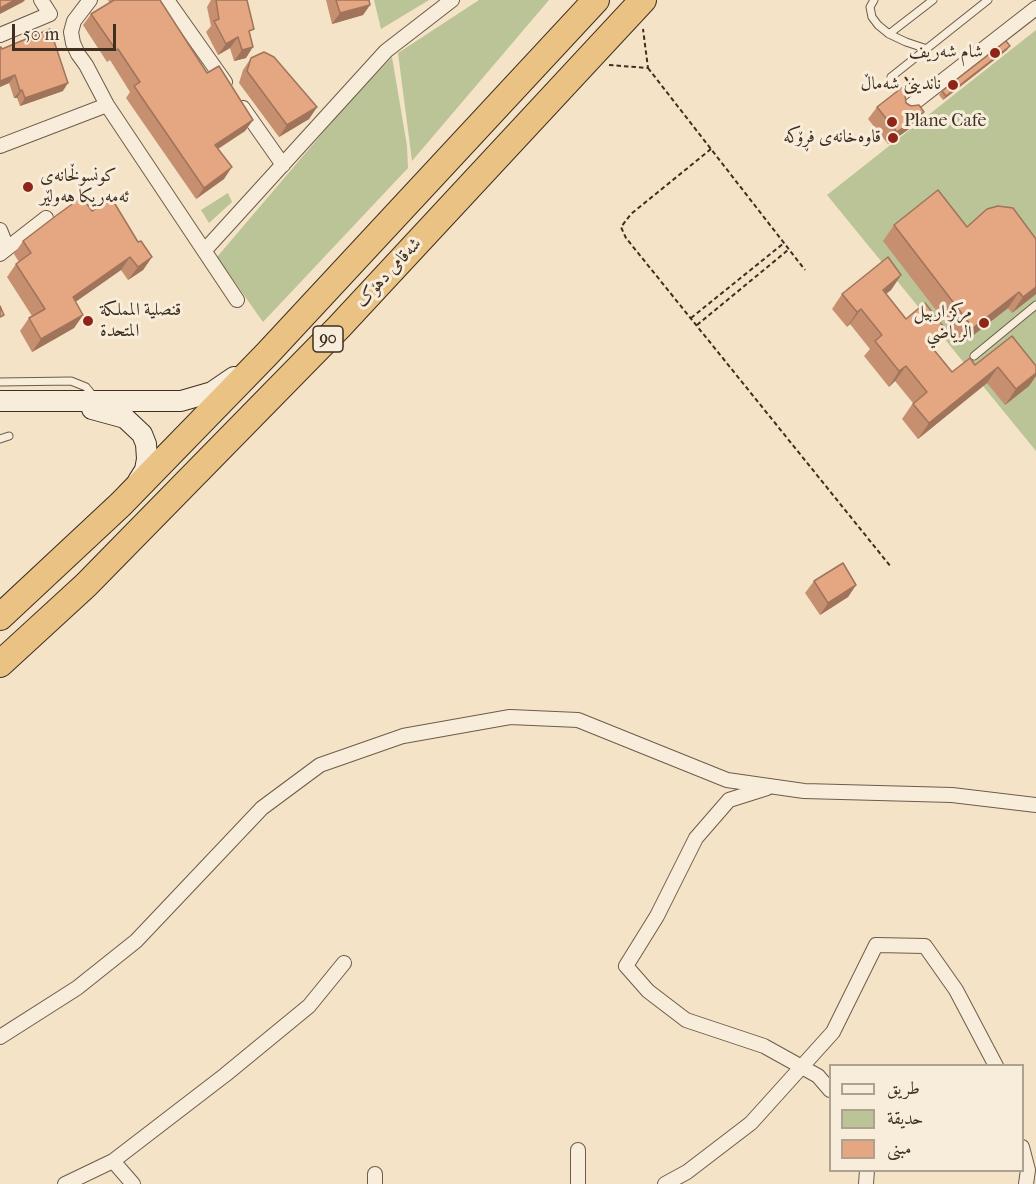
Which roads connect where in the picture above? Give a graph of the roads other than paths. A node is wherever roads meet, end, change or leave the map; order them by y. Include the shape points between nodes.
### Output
1 (41, 0) edge
2 (90, 0) edge
3 (167, 0) edge
4 (452, 0) edge
5 (596, 0) edge
6 (874, 0) edge
7 (933, 0) edge
8 (988, 0) edge
9 (1031, 0) edge
10 (642, 1) edge
11 (1036, 8) edge
12 (889, 34) junction
13 (0, 35) edge
14 (927, 49) junction
15 (891, 77) dead end
16 (919, 94) junction
17 (107, 105) junction
18 (905, 110) edge
19 (0, 146) edge
20 (283, 165) junction
21 (46, 218) dead end
22 (0, 230) edge
23 (205, 250) junction
24 (3, 251) edge
25 (237, 300) dead end
26 (1036, 305) edge
27 (266, 355) junction
28 (974, 356) dead end
29 (0, 382) edge
30 (51, 400) junction
31 (96, 400) junction
32 (0, 401) edge
33 (9, 436) dead end
34 (0, 439) edge
35 (121, 504) junction
36 (0, 617) edge
37 (0, 664) edge
38 (771, 787) junction
39 (1036, 805) edge
40 (344, 963) dead end
41 (0, 1037) edge
42 (995, 1064) edge
43 (802, 1065) junction
44 (829, 1088) edge
45 (578, 1150) dead end
46 (1024, 1152) edge
47 (113, 1161) junction
48 (65, 1184) edge
49 (133, 1184) edge
50 (578, 1184) edge
51 (664, 1184) edge
52 (1026, 1184) edge

1 - 13 street via 50,14
2 - 17 street via 74,21 72,43
3 - 20 street
4 - 20 street via 386,51
5 - 27 highway, شەقامی دهۆک / 90
6 - 12 lane via 870,7 872,17
7 - 12 lane
8 - 14 lane
9 - 16 street
10 - 37 highway, شەقامی دهۆک / 90 via 200,471 87,585
11 - 16 street
12 - 14 lane
14 - 15 lane
16 - 18 street
17 - 19 street
17 - 23 street
20 - 23 street
21 - 24 street
22 - 24 street
23 - 25 street
26 - 28 lane
27 - 31 street via 200,397 181,401
27 - 35 highway, شەقامی دهۆک / 90
29 - 31 lane via 71,381 86,387
30 - 31 street
30 - 32 street
30 - 35 street via 117,414 139,430 146,444 146,465
33 - 34 lane
35 - 36 highway, شەقامی دهۆک / 90
38 - 39 street via 952,795
38 - 41 street via 727,780 578,720 510,717 403,736 320,765 262,808 136,941 78,988
38 - 43 street via 729,800 696,838 657,916 626,966 648,991 686,1020 764,1046
40 - 47 street via 309,1006
42 - 43 street via 956,990 925,946 876,945 833,1032
43 - 44 street
43 - 51 street via 751,1123 687,1173
45 - 50 street
46 - 52 street
47 - 48 street
47 - 49 street

